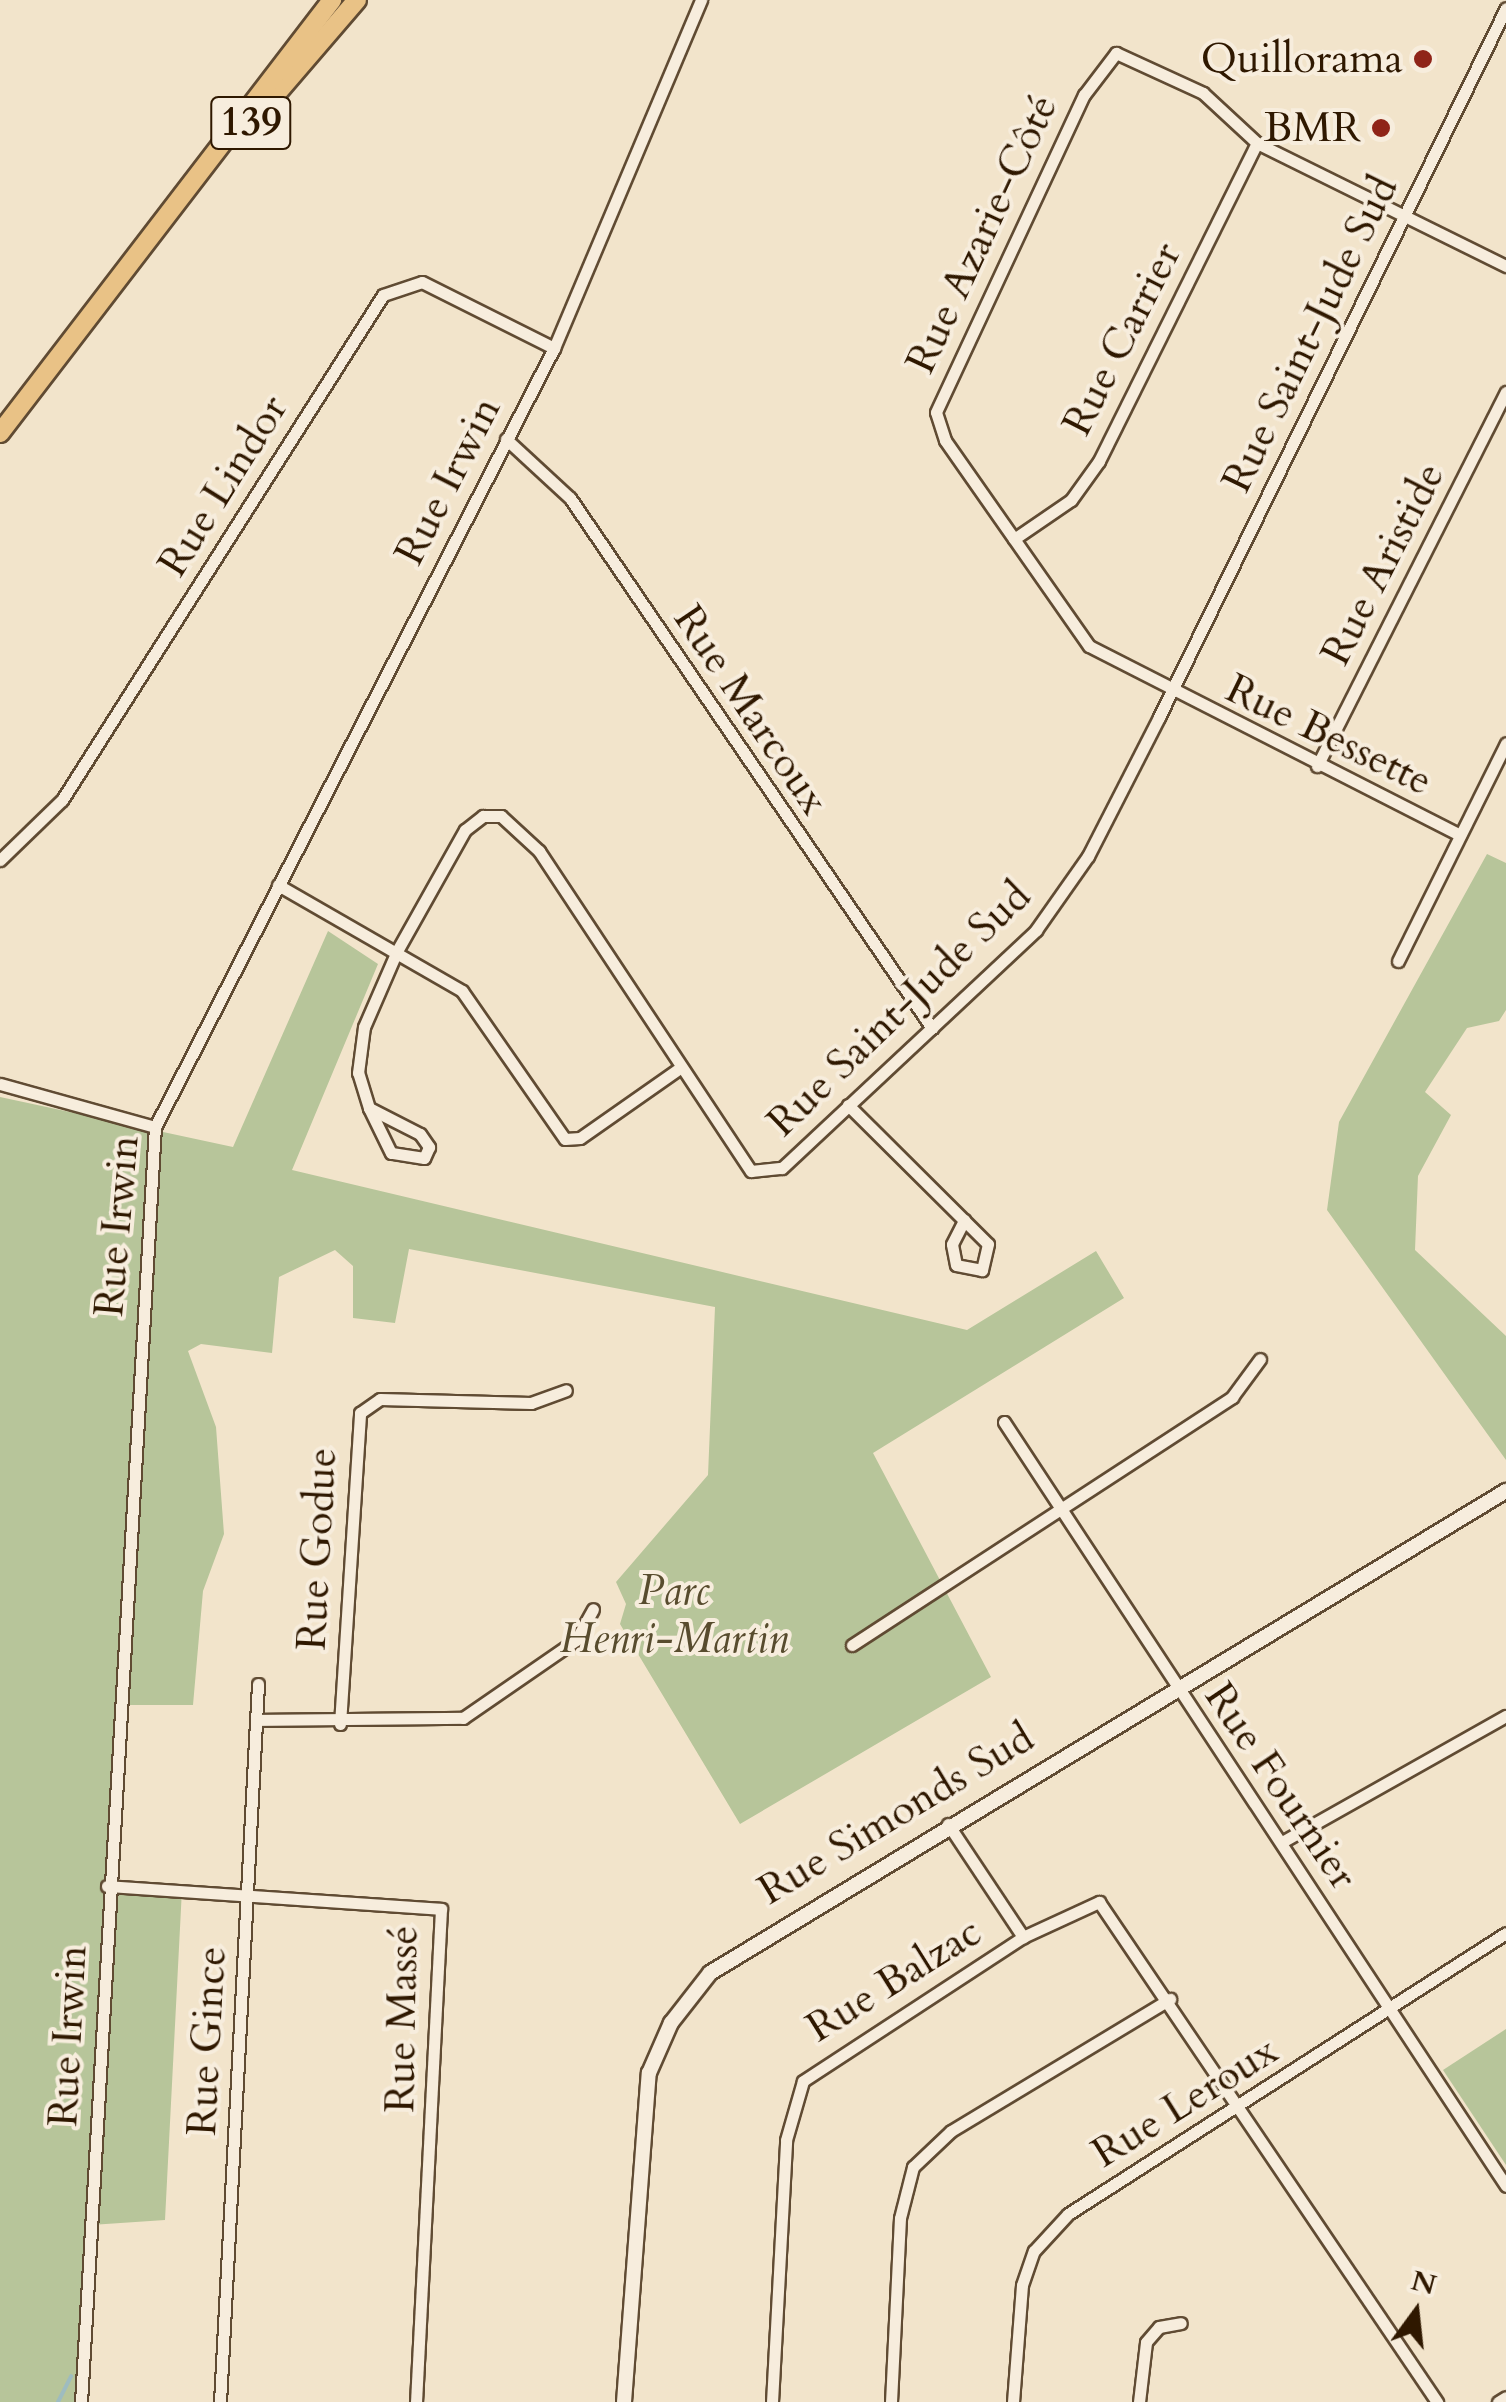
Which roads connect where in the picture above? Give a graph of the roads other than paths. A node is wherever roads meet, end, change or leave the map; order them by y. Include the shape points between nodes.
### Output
1 (332, 0) edge
2 (357, 0) edge
3 (702, 0) edge
4 (1506, 8) edge
5 (1257, 143) junction
6 (1404, 215) junction
7 (145, 246) junction
8 (1506, 266) edge
9 (554, 348) junction
10 (1506, 392) edge
11 (0, 433) edge
12 (506, 439) junction
13 (1014, 538) junction
14 (1171, 693) junction
15 (1506, 743) edge
16 (1317, 766) junction
17 (1460, 834) junction
18 (0, 860) edge
19 (278, 885) junction
20 (397, 950) junction
21 (1398, 960) dead end
22 (932, 1028) junction
23 (677, 1070) junction
24 (0, 1084) edge
25 (848, 1105) junction
26 (369, 1108) junction
27 (154, 1127) junction
28 (964, 1220) dead end
29 (1260, 1359) dead end
30 (566, 1390) dead end
31 (1004, 1422) dead end
32 (1506, 1490) edge
33 (1061, 1511) junction
34 (593, 1609) dead end
35 (852, 1645) dead end
36 (258, 1684) dead end
37 (1175, 1686) junction
38 (1506, 1716) edge
39 (256, 1720) junction
40 (340, 1724) junction
41 (948, 1824) junction
42 (1282, 1842) junction
43 (107, 1886) junction
44 (247, 1892) junction
45 (1506, 1932) edge
46 (1023, 1937) junction
47 (1170, 1999) junction
48 (1388, 2010) junction
49 (1242, 2106) junction
50 (1506, 2186) edge
51 (1182, 2323) dead end
52 (1506, 2396) edge
53 (81, 2402) edge
54 (220, 2402) edge
55 (416, 2402) edge
56 (624, 2402) edge
57 (772, 2402) edge
58 (891, 2402) edge
59 (1014, 2402) edge
60 (1139, 2402) edge
61 (1437, 2402) edge
62 (1498, 2402) edge

1 - 7 highway, 139
2 - 7 highway, 139
3 - 9 street, Rue Irwin
4 - 6 street, Rue Saint-Jude Sud
5 - 6 street, Rue Azarie-Côté
5 - 13 street, Rue Carrier via 1098,460 1071,500
5 - 13 street, Rue Azarie-Côté via 1204,93 1134,58 1104,60 936,412
6 - 8 street, Rue Azarie-Côté
6 - 14 street, Rue Saint-Jude Sud
7 - 11 highway, 139
9 - 12 street, Rue Irwin
9 - 18 street, Rue Lindor via 422,282 383,295 62,800
10 - 16 street, Rue Aristide
12 - 19 street, Rue Irwin
12 - 22 street, Rue Marcoux via 570,498
13 - 14 street, Rue Azarie-Côté via 1090,646
14 - 16 street, Rue Bessette
14 - 22 street, Rue Saint-Jude Sud via 1060,901
15 - 17 street
16 - 17 street, Rue Bessette
17 - 21 street
19 - 20 street
19 - 27 street, Rue Irwin
20 - 23 street via 462,990 565,1139 580,1138
20 - 23 street, Rue Saint-Jude Sud via 465,830 502,816 539,851
20 - 26 street, Rue Saint-Jude Sud via 364,1028 358,1073
22 - 25 street, Rue Saint-Jude Sud
23 - 25 street, Rue Saint-Jude Sud via 751,1171 782,1168
24 - 27 street
25 - 28 street
26 - 26 street, Rue Saint-Jude Sud via 420,1134 429,1147 424,1158 391,1152
27 - 43 street, Rue Irwin
29 - 33 street via 1232,1397
30 - 40 street, Rue Godue via 531,1402 380,1399 360,1413
31 - 33 street, Rue Fournier
32 - 37 street, Rue Simonds Sud
33 - 35 street
33 - 37 street, Rue Fournier
34 - 40 street via 576,1640 463,1718
36 - 39 street, Rue Gince
37 - 41 street, Rue Simonds Sud
37 - 42 street, Rue Fournier
38 - 42 street
39 - 40 street
39 - 44 street, Rue Gince
41 - 46 street
41 - 56 street, Rue Simonds Sud via 730,1956 670,2023 640,2123
42 - 48 street, Rue Fournier
43 - 44 street, Rue Massé
43 - 53 street, Rue Irwin
44 - 54 street, Rue Gince
44 - 55 street, Rue Massé via 423,1902 444,1916
45 - 48 street, Rue Leroux
46 - 47 street, Rue Balzac via 1099,1902
46 - 57 street, Rue Balzac via 803,2081 786,2140
47 - 49 street
47 - 58 street via 951,2131 913,2167 900,2218
48 - 49 street, Rue Leroux
48 - 50 street, Rue Fournier
49 - 59 street, Rue Leroux via 1068,2214 1034,2252 1022,2285
49 - 61 street
51 - 60 street via 1159,2327 1146,2342
52 - 62 street

